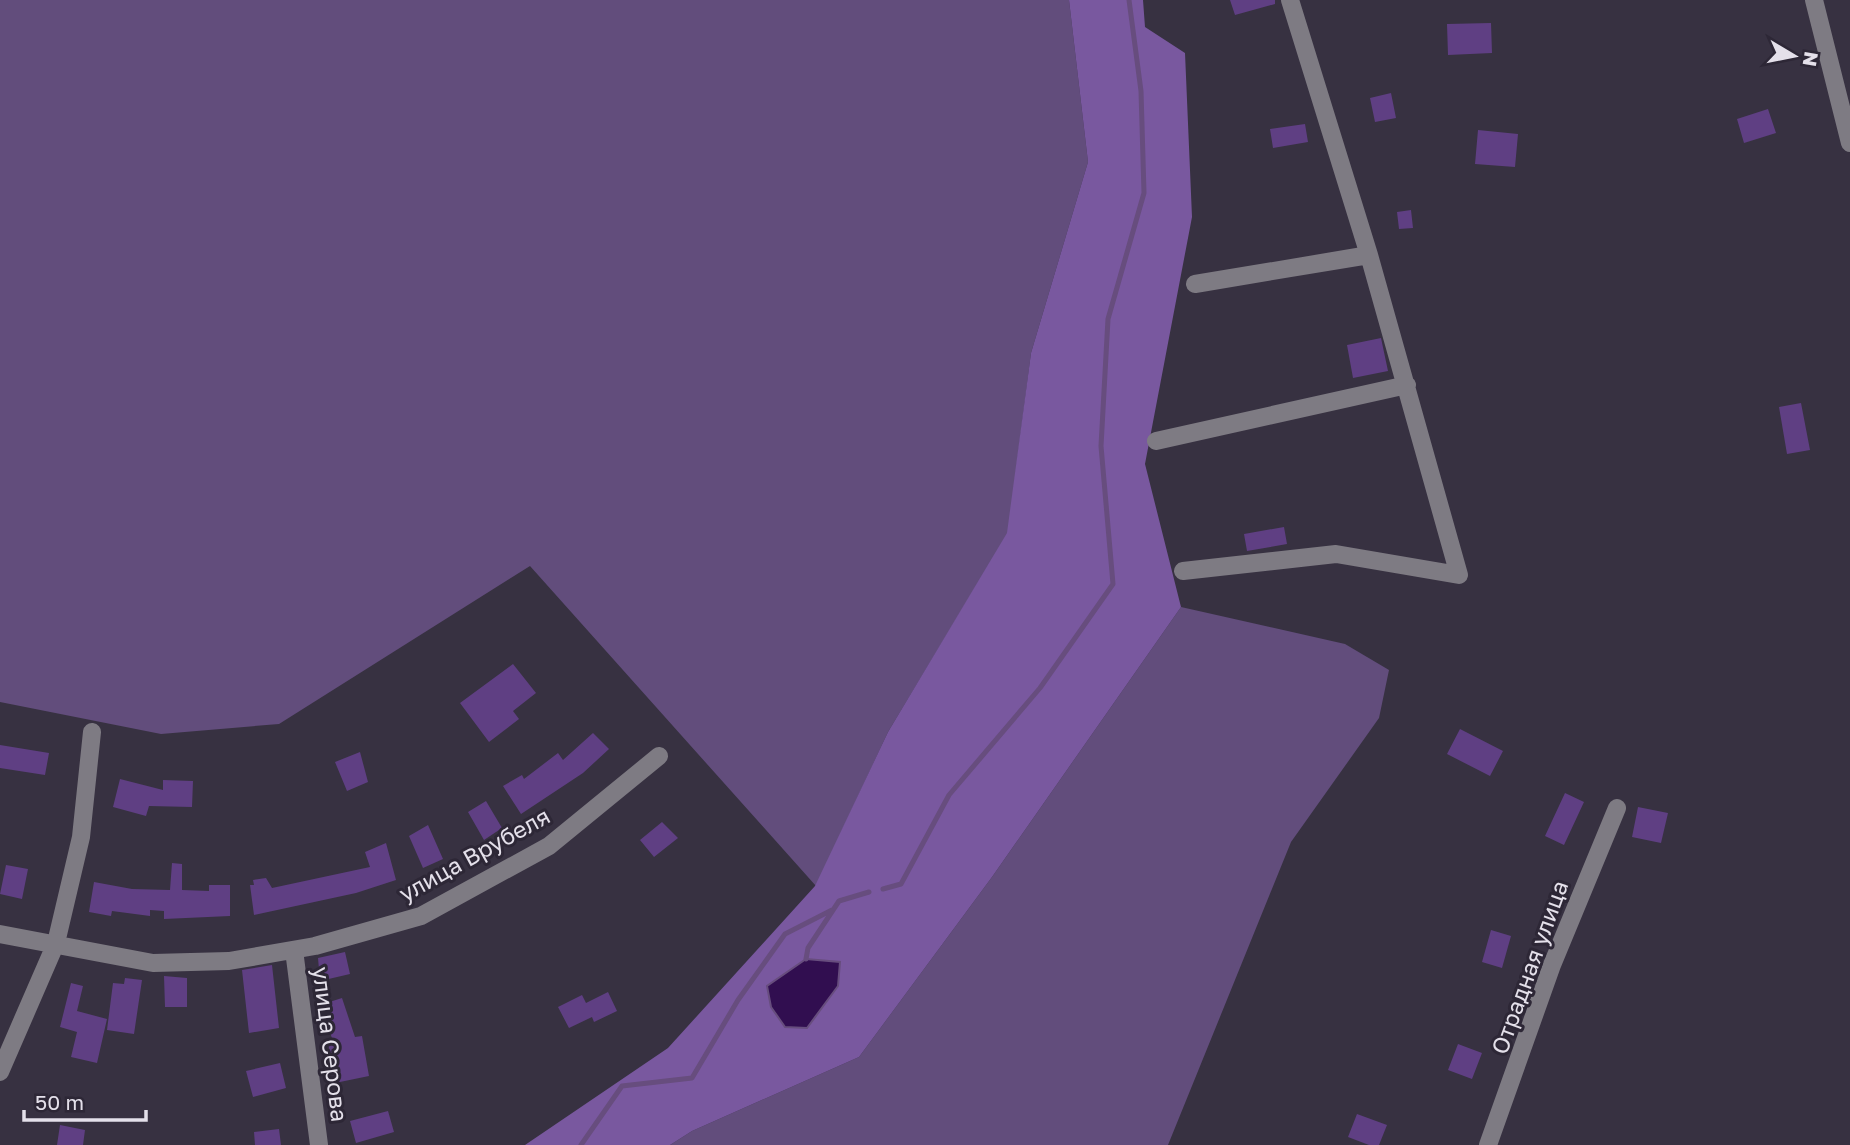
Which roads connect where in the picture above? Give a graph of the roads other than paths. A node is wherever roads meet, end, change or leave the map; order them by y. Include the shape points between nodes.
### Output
1 (1290, 0) edge
2 (1814, 0) edge
3 (1850, 143) edge
4 (1369, 255) junction
5 (1195, 284) dead end
6 (1407, 385) junction
7 (1156, 441) dead end
8 (1183, 570) dead end
9 (92, 732) dead end
10 (659, 756) dead end
11 (1617, 808) dead end
12 (0, 934) edge
13 (56, 943) junction
14 (294, 950) junction
15 (0, 1072) edge
16 (319, 1145) edge
17 (1488, 1145) edge

1 - 4 street
2 - 3 street
4 - 5 street
4 - 6 street
6 - 7 street
6 - 8 street via 1459,575 1336,554
9 - 13 street via 81,837
10 - 14 street, улица Врубеля via 549,846 421,916
11 - 17 street, Отрадная улица via 1552,965
12 - 13 street, улица Врубеля
13 - 14 street, улица Врубеля via 153,963 229,961
13 - 15 street
14 - 16 street, улица Серова

